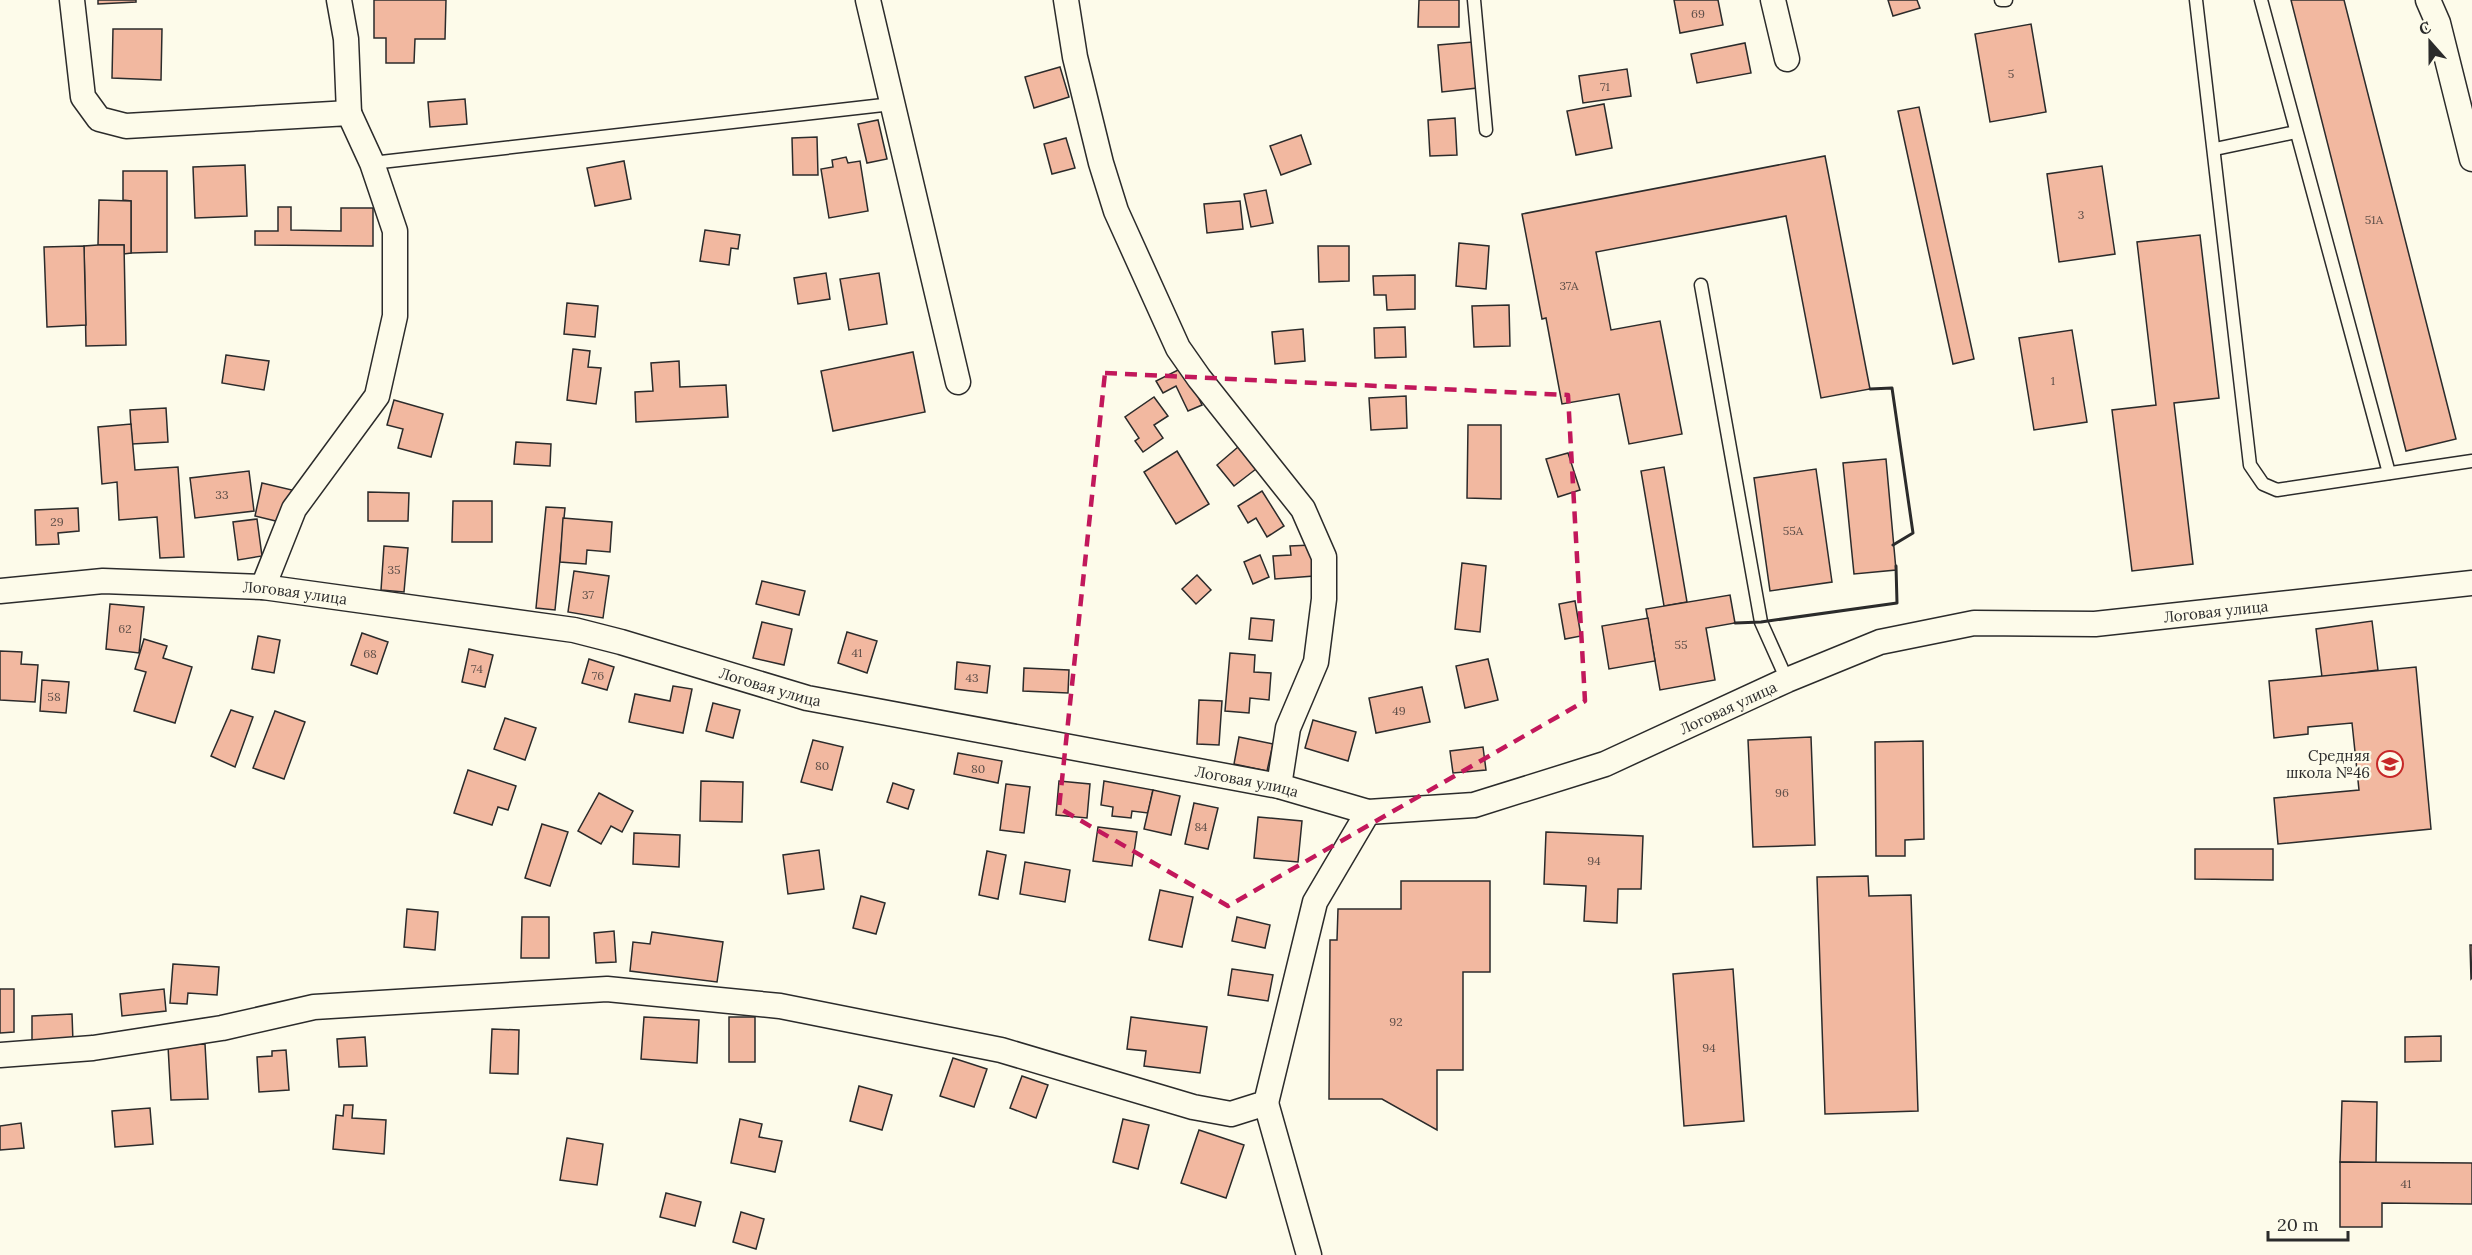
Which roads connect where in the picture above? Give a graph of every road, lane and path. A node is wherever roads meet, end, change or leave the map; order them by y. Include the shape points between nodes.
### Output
1 (72, 0) edge
2 (339, 0) edge
3 (868, 0) edge
4 (1066, 0) edge
5 (1474, 0) edge
6 (1773, 0) edge
7 (2196, 0) edge
8 (2261, 0) edge
9 (2428, 0) edge
10 (1787, 59) dead end
11 (892, 104) junction
12 (349, 112) junction
13 (1486, 130) dead end
14 (2296, 132) junction
15 (2215, 149) junction
16 (2472, 159) edge
17 (372, 163) junction
18 (1701, 285) dead end
19 (958, 382) dead end
20 (2472, 461) edge
21 (2390, 473) junction
22 (2472, 583) edge
23 (263, 587) junction
24 (0, 591) edge
25 (1787, 680) junction
26 (1279, 786) junction
27 (1368, 812) junction
28 (0, 1055) edge
29 (1266, 1103) junction
30 (1309, 1255) edge

1 - 12 street via 83,97 99,119 126,126
2 - 12 street via 346,39
3 - 11 street
4 - 26 street via 1101,163 1116,211 1178,348 1303,509 1324,557 1324,599 1316,662 1288,728
5 - 13 lane
6 - 10 street
7 - 15 lane
8 - 14 lane
9 - 16 street via 2438,23
11 - 17 lane
11 - 19 street
12 - 17 street
14 - 15 lane
14 - 21 lane
15 - 21 lane via 2250,465 2263,484 2277,490
17 - 23 street via 395,231 395,316 377,396 294,509
18 - 25 lane via 1761,622
20 - 21 lane
22 - 25 street, Логовая улица via 2095,624 1974,623 1880,642
23 - 24 street, Логовая улица via 103,581
23 - 26 street, Логовая улица via 574,630 807,698
25 - 27 street, Логовая улица via 1605,764 1474,805
26 - 27 street, Логовая улица
27 - 29 street via 1315,902
28 - 29 street via 93,1048 222,1028 314,1007 607,989 780,1006 989,1048 1193,1107 1231,1114
29 - 30 street

